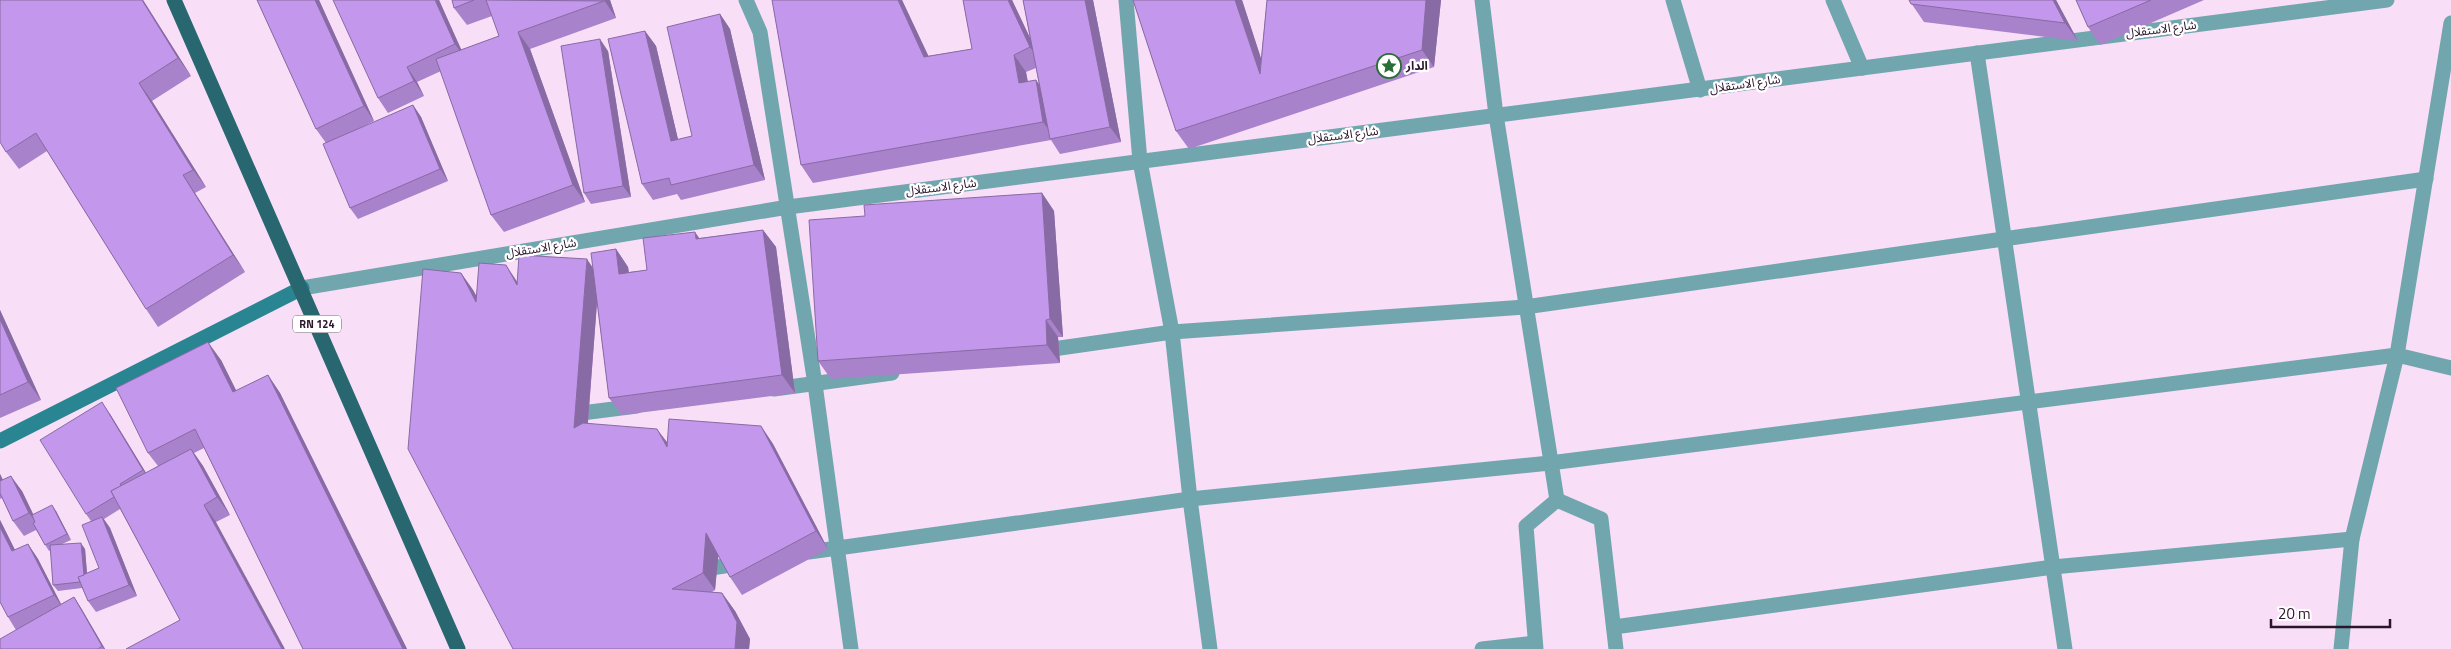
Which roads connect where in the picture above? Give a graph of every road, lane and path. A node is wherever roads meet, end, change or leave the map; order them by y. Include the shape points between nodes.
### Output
1 (174, 0) edge
2 (746, 0) edge
3 (1126, 0) edge
4 (1482, 0) edge
5 (1673, 0) edge
6 (1833, 0) edge
7 (2387, 0) edge
8 (2451, 23) edge
9 (2049, 26) edge
10 (2052, 44) junction
11 (1977, 53) junction
12 (1862, 68) junction
13 (1700, 90) junction
14 (1496, 115) junction
15 (1140, 161) junction
16 (2426, 179) junction
17 (788, 207) junction
18 (2005, 238) junction
19 (302, 288) junction
20 (1525, 308) junction
21 (1172, 332) junction
22 (1028, 353) edge
23 (2397, 355) junction
24 (2451, 368) edge
25 (912, 370) edge
26 (815, 384) junction
27 (757, 391) edge
28 (2028, 402) junction
29 (651, 405) edge
30 (574, 414) edge
31 (0, 441) edge
32 (1550, 462) junction
33 (1190, 499) junction
34 (1557, 500) junction
35 (2352, 539) junction
36 (838, 548) junction
37 (790, 555) edge
38 (762, 560) edge
39 (2053, 567) junction
40 (686, 572) edge
41 (1614, 627) junction
42 (1536, 646) edge
43 (458, 649) edge
44 (851, 649) edge
45 (1210, 649) edge
46 (1482, 649) edge
47 (1616, 649) edge
48 (2065, 649) edge
49 (2341, 649) edge

1 - 19 main road, RN 124
2 - 17 street via 760,32
3 - 15 street
4 - 14 street
5 - 13 street
6 - 12 street
7 - 10 street, شارع الاستقلال
8 - 16 street
9 - 10 street
10 - 11 street, شارع الاستقلال
11 - 12 street, شارع الاستقلال
11 - 18 street
12 - 13 street, شارع الاستقلال
13 - 14 street, شارع الاستقلال
14 - 15 street, شارع الاستقلال
14 - 20 street
15 - 17 street, شارع الاستقلال
15 - 21 street
16 - 18 street
16 - 23 street
17 - 19 street, شارع الاستقلال
17 - 26 street
18 - 20 street
18 - 28 street
19 - 31 street
19 - 43 main road, RN 124
20 - 21 street
20 - 32 street
21 - 22 street
21 - 33 street
23 - 24 street
23 - 28 street
23 - 35 street
25 - 26 street
26 - 27 street
26 - 36 street
28 - 32 street
28 - 39 street
29 - 30 street
32 - 33 street
32 - 34 street
33 - 36 street
33 - 45 street
34 - 41 street via 1601,519
34 - 42 street via 1526,526
35 - 39 street
35 - 49 street
36 - 37 street
36 - 44 street
38 - 40 street
39 - 41 street
39 - 48 street
41 - 47 street
42 - 46 street

